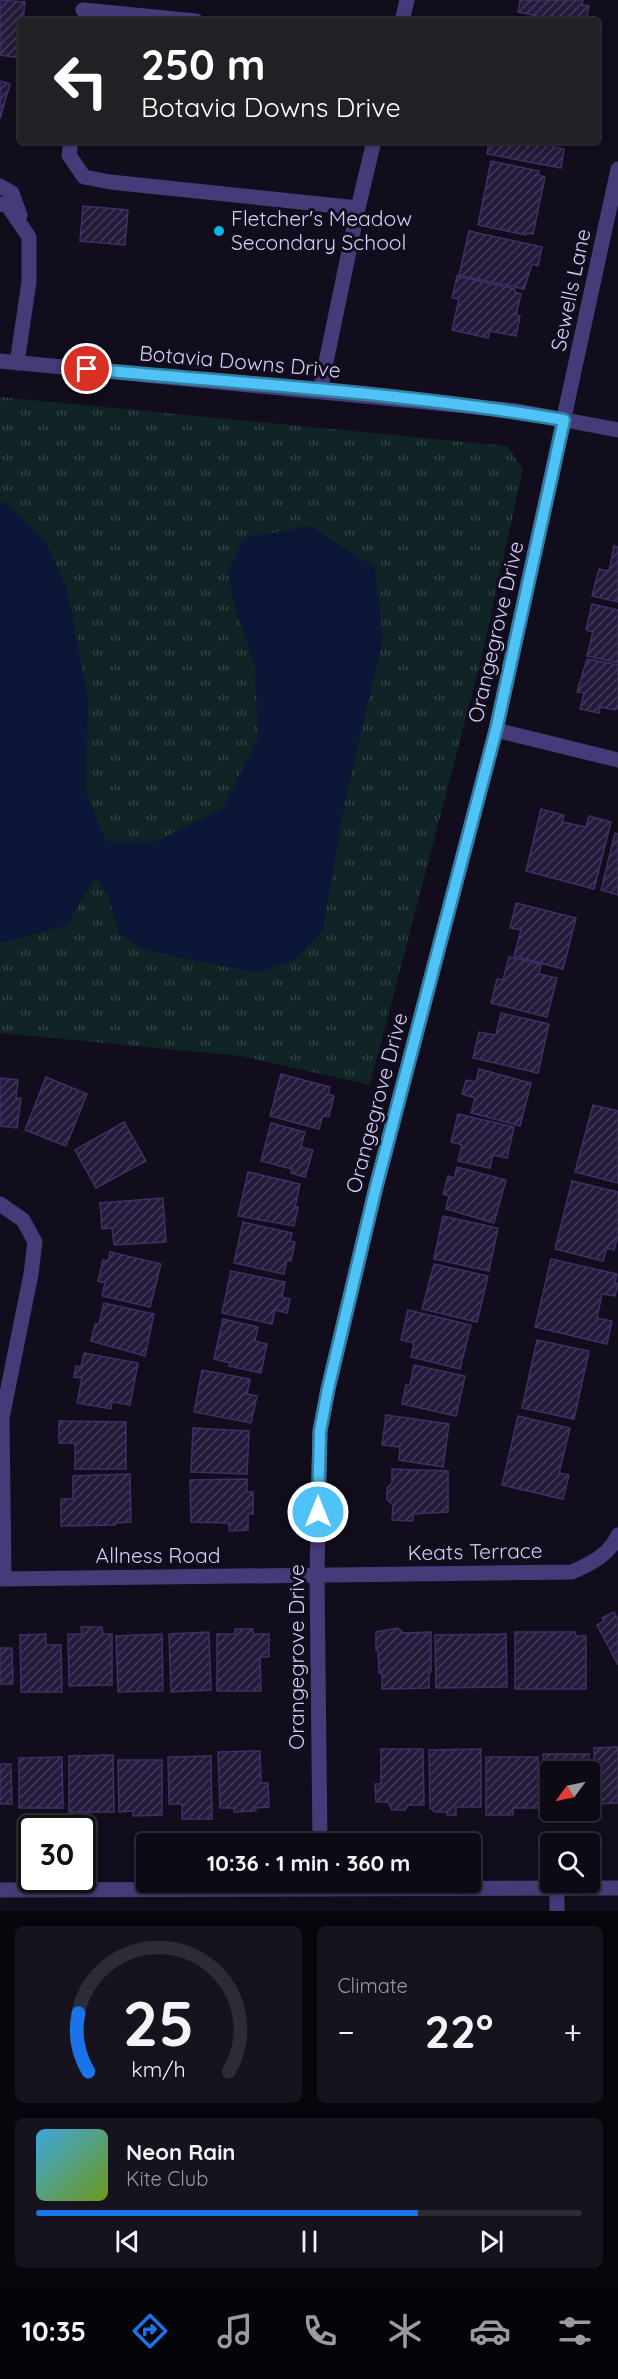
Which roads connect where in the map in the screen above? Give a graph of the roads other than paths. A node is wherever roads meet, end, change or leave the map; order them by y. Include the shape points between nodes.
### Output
1 (407, 0) edge
2 (83, 10) edge
3 (165, 18) edge
4 (403, 18) edge
5 (71, 144) edge
6 (373, 144) edge
7 (618, 169) edge
8 (0, 186) edge
9 (0, 204) edge
10 (358, 208) junction
11 (29, 237) junction
12 (0, 361) edge
13 (17, 363) junction
14 (320, 391) junction
15 (564, 420) junction
16 (618, 430) edge
17 (496, 730) junction
18 (618, 760) edge
19 (0, 1204) edge
20 (618, 1535) edge
21 (317, 1576) junction
22 (2, 1579) edge
23 (320, 1833) edge
24 (481, 1887) edge
25 (136, 1888) edge
26 (540, 1888) edge
27 (600, 1888) edge
28 (618, 1888) edge
29 (0, 1890) edge
30 (557, 1893) edge
31 (557, 1911) edge

1 - 4 street
2 - 3 street
5 - 10 street via 69,155 84,177
6 - 10 street
7 - 15 street, Sewells Lane
8 - 11 street via 12,193
9 - 11 street via 8,206
10 - 14 street
11 - 13 street via 29,282
12 - 13 street, Botavia Downs Drive
13 - 14 street, Botavia Downs Drive
14 - 15 street, Botavia Downs Drive via 517,411
15 - 16 street, Botavia Downs Drive
15 - 17 street, Orangegrove Drive
17 - 18 street
17 - 21 street, Orangegrove Drive via 376,1187 328,1389 320,1431
19 - 22 street via 23,1220 35,1242 2,1418
20 - 21 street, Keats Terrace via 596,1562 572,1572
21 - 22 street, Allness Road
21 - 23 street, Orangegrove Drive
24 - 26 street
25 - 29 street
27 - 28 street
30 - 31 street

